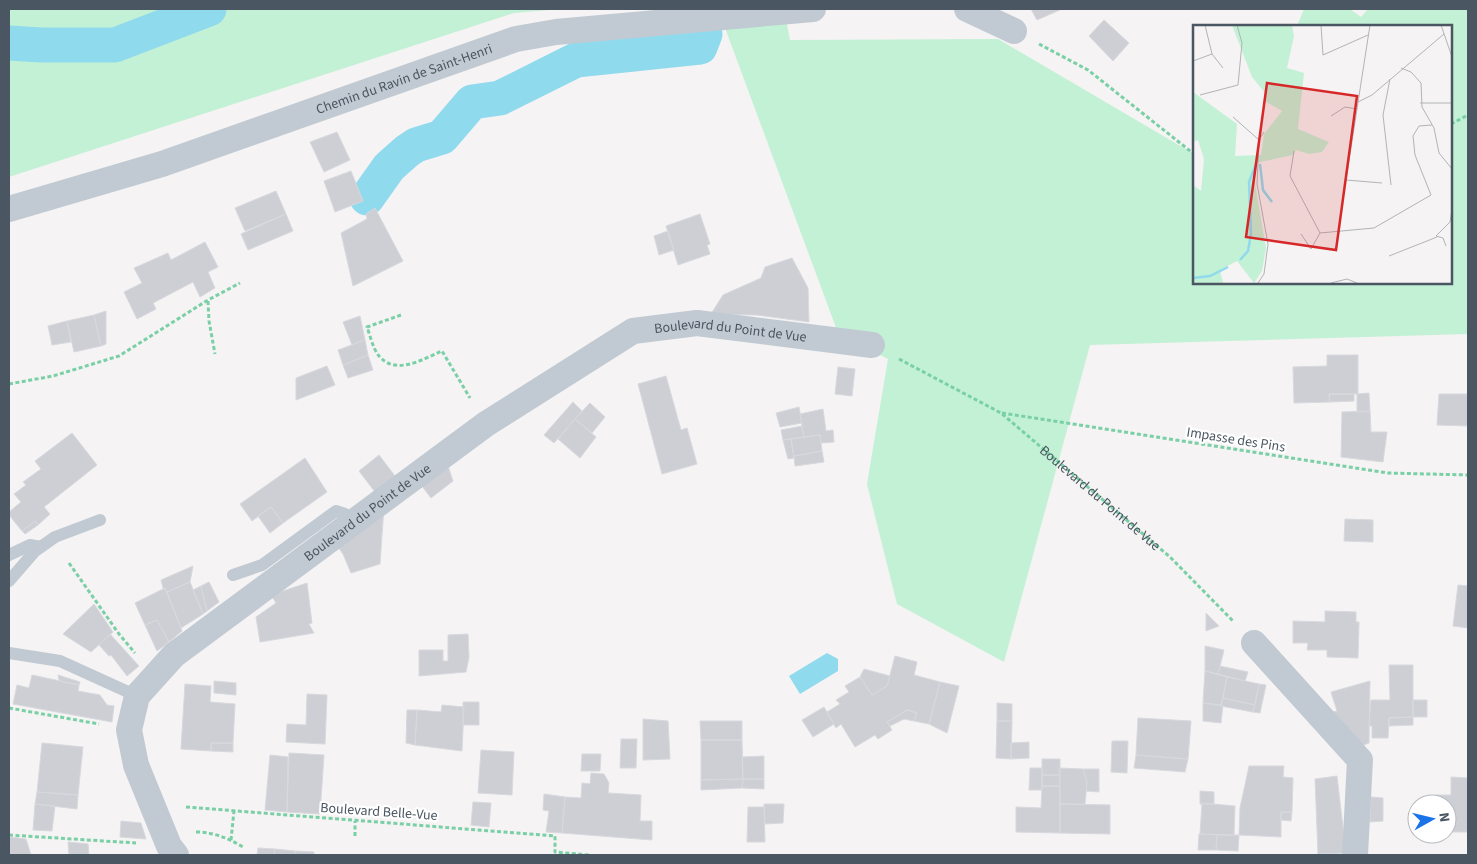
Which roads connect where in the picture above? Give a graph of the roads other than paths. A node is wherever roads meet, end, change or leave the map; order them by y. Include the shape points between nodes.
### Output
1 (813, 9) edge
2 (967, 9) edge
3 (1014, 31) road end
4 (9, 209) edge
5 (872, 345) road end
6 (100, 520) dead end
7 (352, 523) junction
8 (41, 547) junction
9 (9, 555) edge
10 (233, 575) dead end
11 (9, 581) edge
12 (1254, 643) road end
13 (9, 653) edge
14 (137, 696) junction
15 (169, 844) edge
16 (1355, 855) edge

1 - 4 street, Chemin du Ravin de Saint-Henri via 556,32 516,39 162,164
2 - 3 street
5 - 7 street, Boulevard du Point de Vue via 697,323 634,331 486,424
6 - 8 lane via 55,537
7 - 10 lane via 345,514 336,511 262,565
7 - 14 street, Boulevard du Point de Vue via 174,655
8 - 9 lane via 30,545
8 - 11 lane
12 - 16 street via 1360,760
13 - 14 lane via 60,661
14 - 15 street, Boulevard du Point de Vue via 129,730 136,765

